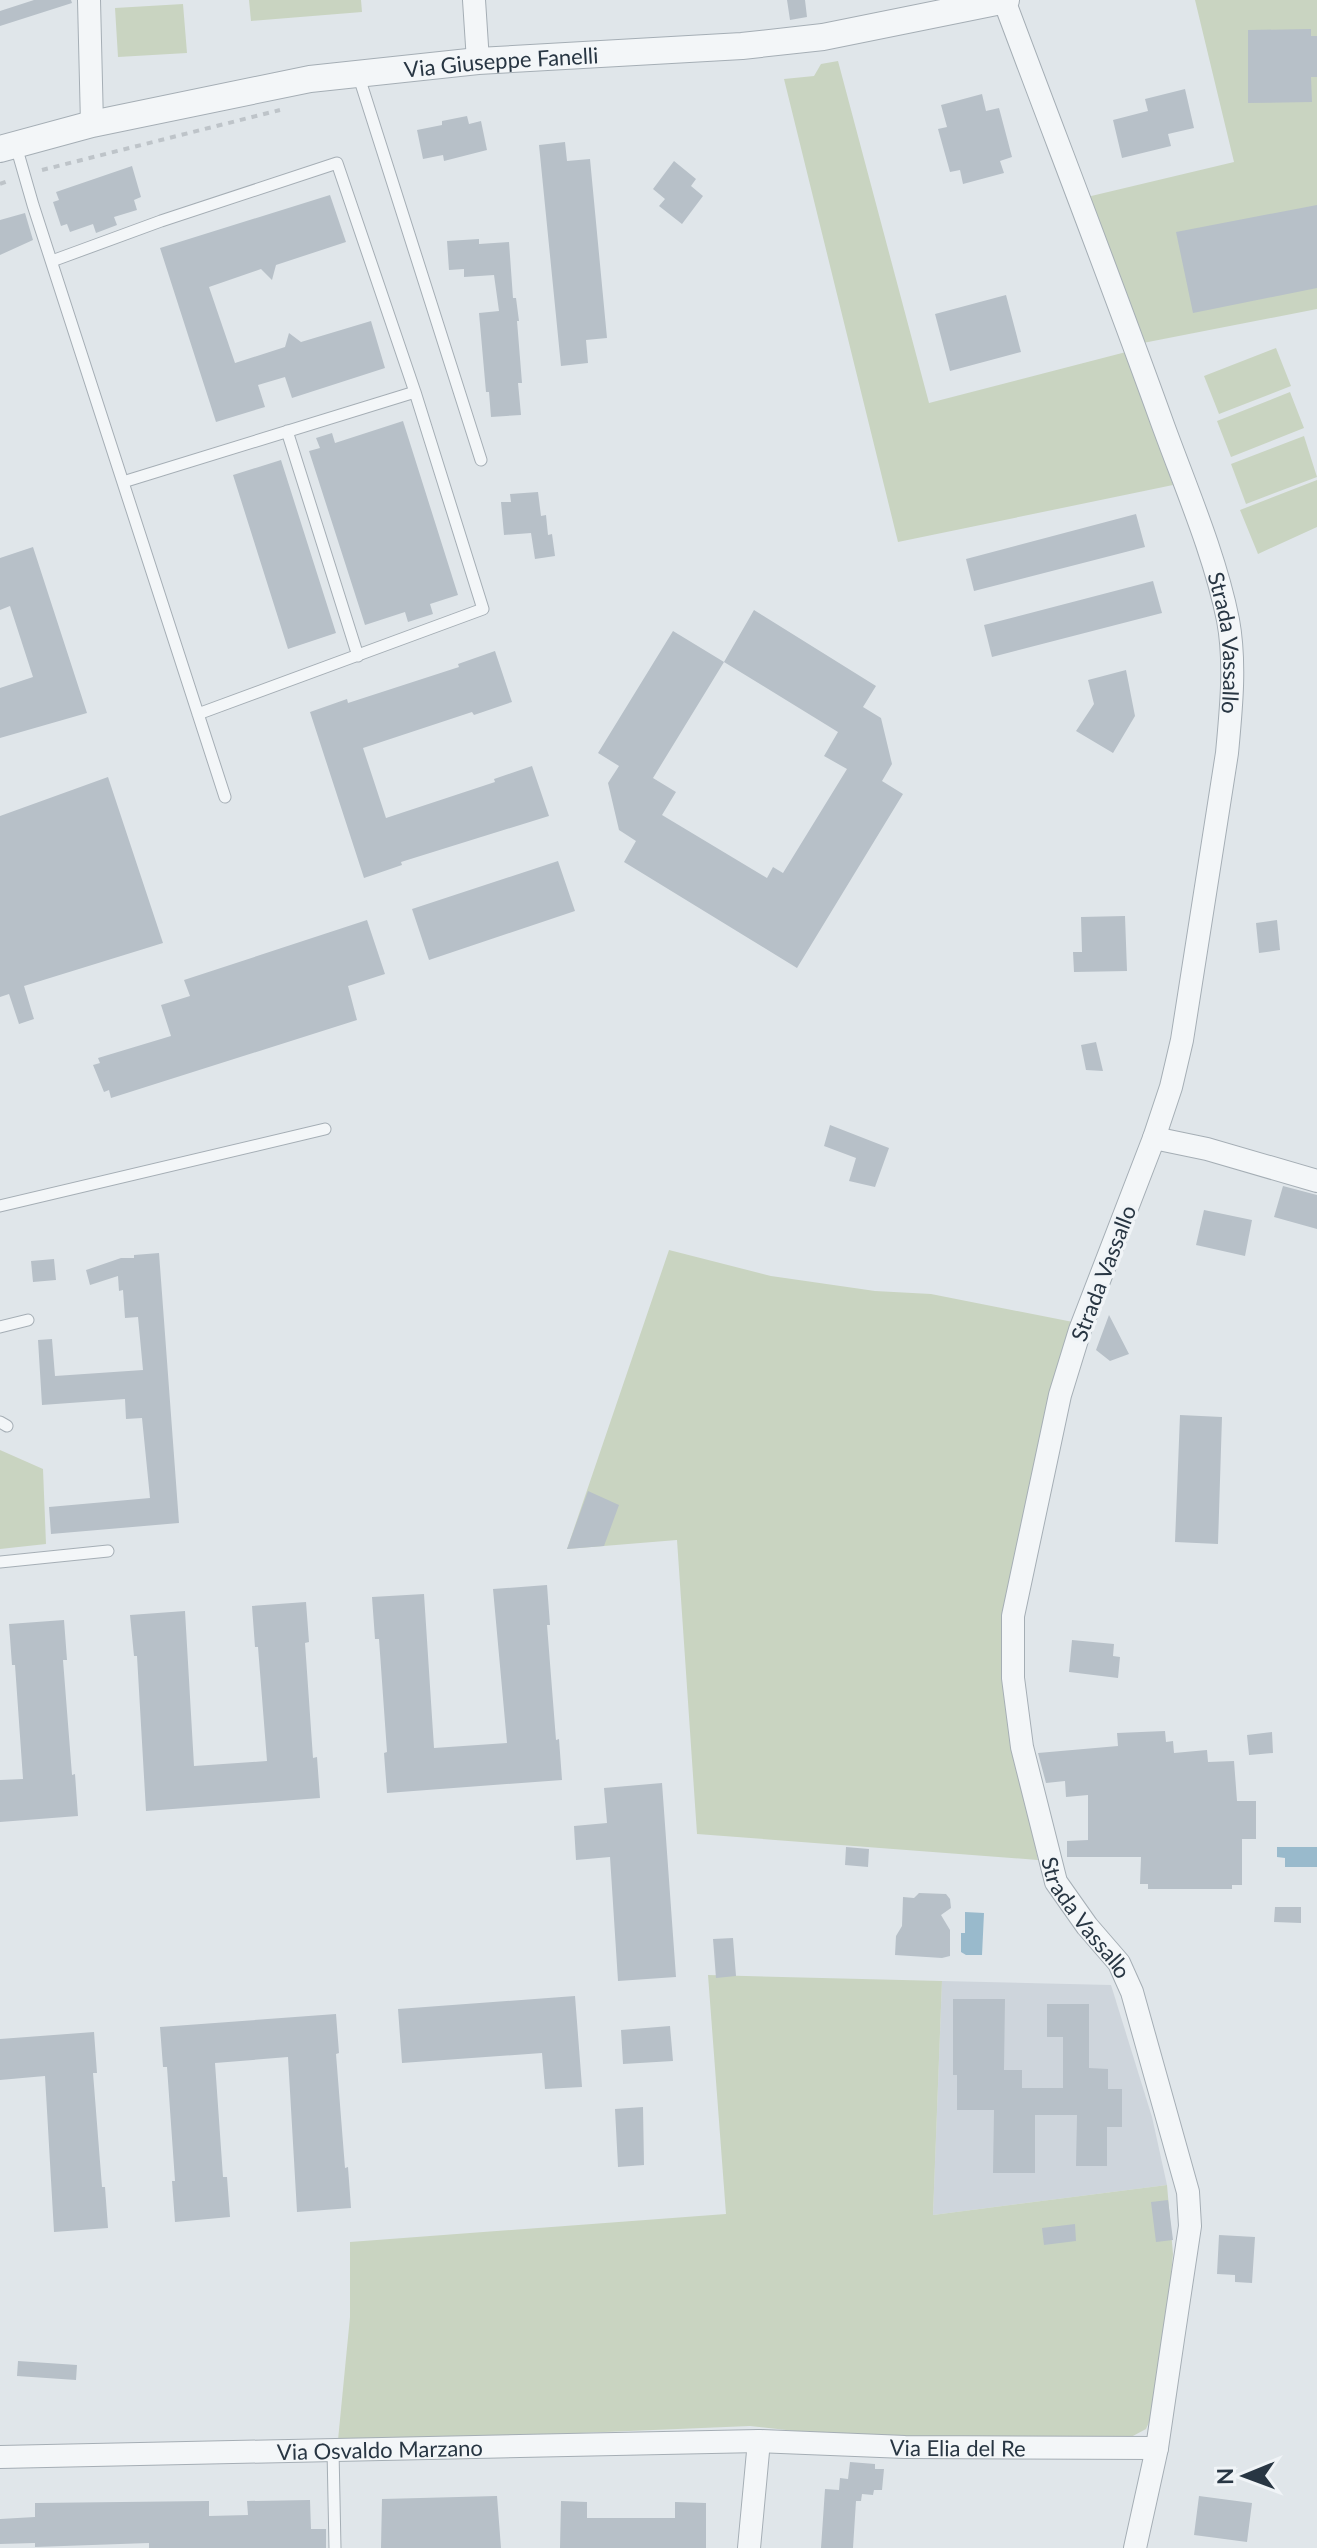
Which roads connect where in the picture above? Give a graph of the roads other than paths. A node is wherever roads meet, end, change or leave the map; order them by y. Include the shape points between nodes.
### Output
1 (89, 0) edge
2 (474, 0) edge
3 (1005, 0) edge
4 (478, 61) junction
5 (358, 74) junction
6 (92, 124) junction
7 (8, 147) edge
8 (52, 261) junction
9 (415, 392) junction
10 (287, 431) junction
11 (481, 460) dead end
12 (123, 482) junction
13 (358, 656) junction
14 (198, 714) junction
15 (225, 797) dead end
16 (325, 1129) dead end
17 (1154, 1138) junction
18 (1317, 1181) edge
19 (0, 1206) edge
20 (28, 1320) dead end
21 (0, 1327) edge
22 (108, 1551) dead end
23 (0, 1562) edge
24 (759, 2441) junction
25 (1157, 2448) junction
26 (333, 2450) junction
27 (0, 2457) edge
28 (335, 2548) edge
29 (749, 2548) edge
30 (1135, 2548) edge

1 - 6 street
2 - 4 street
3 - 4 street, Via Giuseppe Fanelli via 823,37
3 - 17 street, Strada Vassallo via 1137,351 1228,622 1232,707 1227,753 1182,1040
4 - 5 street, Via Giuseppe Fanelli
5 - 6 street, Via Giuseppe Fanelli
5 - 11 lane
6 - 7 street, Via Giuseppe Fanelli
7 - 8 lane
8 - 9 lane via 337,163
8 - 12 lane
9 - 10 lane
9 - 13 lane via 483,609
10 - 12 lane
10 - 13 lane
12 - 14 lane
13 - 14 lane
14 - 15 lane
16 - 19 lane
17 - 18 street
17 - 25 street, Strada Vassallo via 1060,1395 1013,1616 1013,1678 1022,1747 1056,1882 1119,1963 1132,1992 1188,2192 1190,2226
20 - 21 lane
22 - 23 lane
24 - 25 street, Via Elia del Re
24 - 26 street, Via Osvaldo Marzano
24 - 29 street
25 - 30 street, Strada Vassallo
26 - 27 street, Via Osvaldo Marzano
26 - 28 lane

